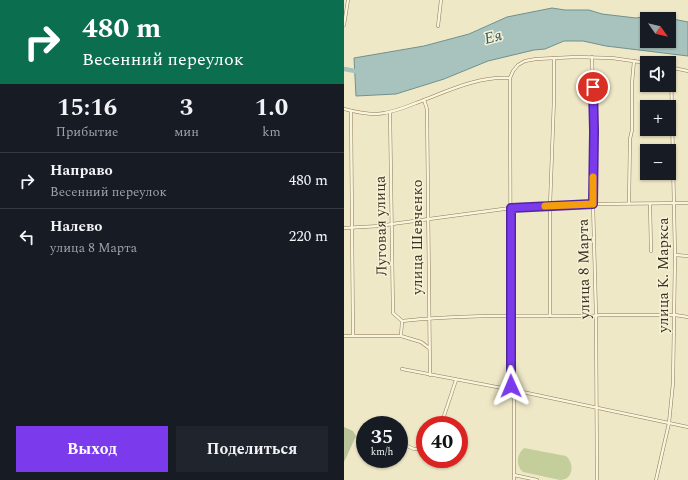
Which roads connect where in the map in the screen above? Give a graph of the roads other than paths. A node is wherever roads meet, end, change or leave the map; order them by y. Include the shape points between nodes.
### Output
1 (348, 0) edge
2 (441, 0) edge
3 (344, 25) edge
4 (438, 26) dead end
5 (592, 57) junction
6 (554, 58) junction
7 (634, 61) junction
8 (640, 62) edge
9 (676, 68) edge
10 (688, 71) edge
11 (510, 78) junction
12 (671, 92) edge
13 (424, 100) junction
14 (344, 109) edge
15 (351, 111) junction
16 (390, 112) junction
17 (629, 203) junction
18 (688, 203) edge
19 (593, 204) junction
20 (650, 204) junction
21 (674, 204) junction
22 (550, 206) junction
23 (511, 208) junction
24 (428, 220) junction
25 (392, 224) junction
26 (344, 228) edge
27 (352, 228) junction
28 (651, 251) dead end
29 (675, 255) junction
30 (688, 256) edge
31 (511, 315) junction
32 (596, 315) junction
33 (675, 315) junction
34 (550, 316) junction
35 (688, 317) edge
36 (429, 318) junction
37 (402, 321) junction
38 (344, 336) edge
39 (353, 336) junction
40 (401, 336) junction
41 (430, 348) junction
42 (402, 369) dead end
43 (430, 375) junction
44 (456, 380) junction
45 (513, 390) junction
46 (596, 408) junction
47 (444, 416) edge
48 (669, 423) junction
49 (688, 427) edge
50 (514, 475) junction
51 (514, 480) edge
52 (537, 480) edge
53 (596, 480) edge
54 (656, 480) edge

1 - 3 street
2 - 4 street
5 - 6 street
5 - 7 street
5 - 19 street, улица 8 Марта
6 - 11 street via 525,61 513,70
6 - 22 street
7 - 8 street
7 - 17 street
9 - 10 street
11 - 13 street via 497,77 467,83
11 - 23 street
12 - 21 street, улица К. Маркса
13 - 16 street
13 - 24 street, улица Шевченко via 427,109
14 - 15 street
15 - 16 street via 363,114
15 - 27 street
16 - 25 street, Луговая улица
17 - 19 street
17 - 20 street
18 - 21 street
19 - 22 street
19 - 32 street, улица 8 Марта
20 - 21 street
20 - 28 street
21 - 29 street, улица К. Маркса
22 - 23 street
22 - 34 street
23 - 24 street
23 - 31 street
24 - 25 street
24 - 36 street, улица Шевченко
25 - 27 street
25 - 37 street, Луговая улица via 393,313
26 - 27 street
27 - 39 street
29 - 30 street
29 - 33 street, улица К. Маркса
31 - 34 street
31 - 36 street
31 - 45 street
32 - 33 street
32 - 34 street
32 - 46 street, улица 8 Марта
33 - 35 street
33 - 48 street, улица К. Маркса
36 - 37 street
36 - 41 street, улица Шевченко
37 - 40 street
38 - 39 street
39 - 40 street
40 - 41 street via 421,342
41 - 43 street, улица Шевченко
42 - 43 street
43 - 44 street
44 - 45 street
44 - 47 street
45 - 46 street
45 - 50 street
46 - 48 street
46 - 53 street, улица 8 Марта
48 - 49 street
48 - 54 street, улица К. Маркса
50 - 51 street
50 - 52 street

